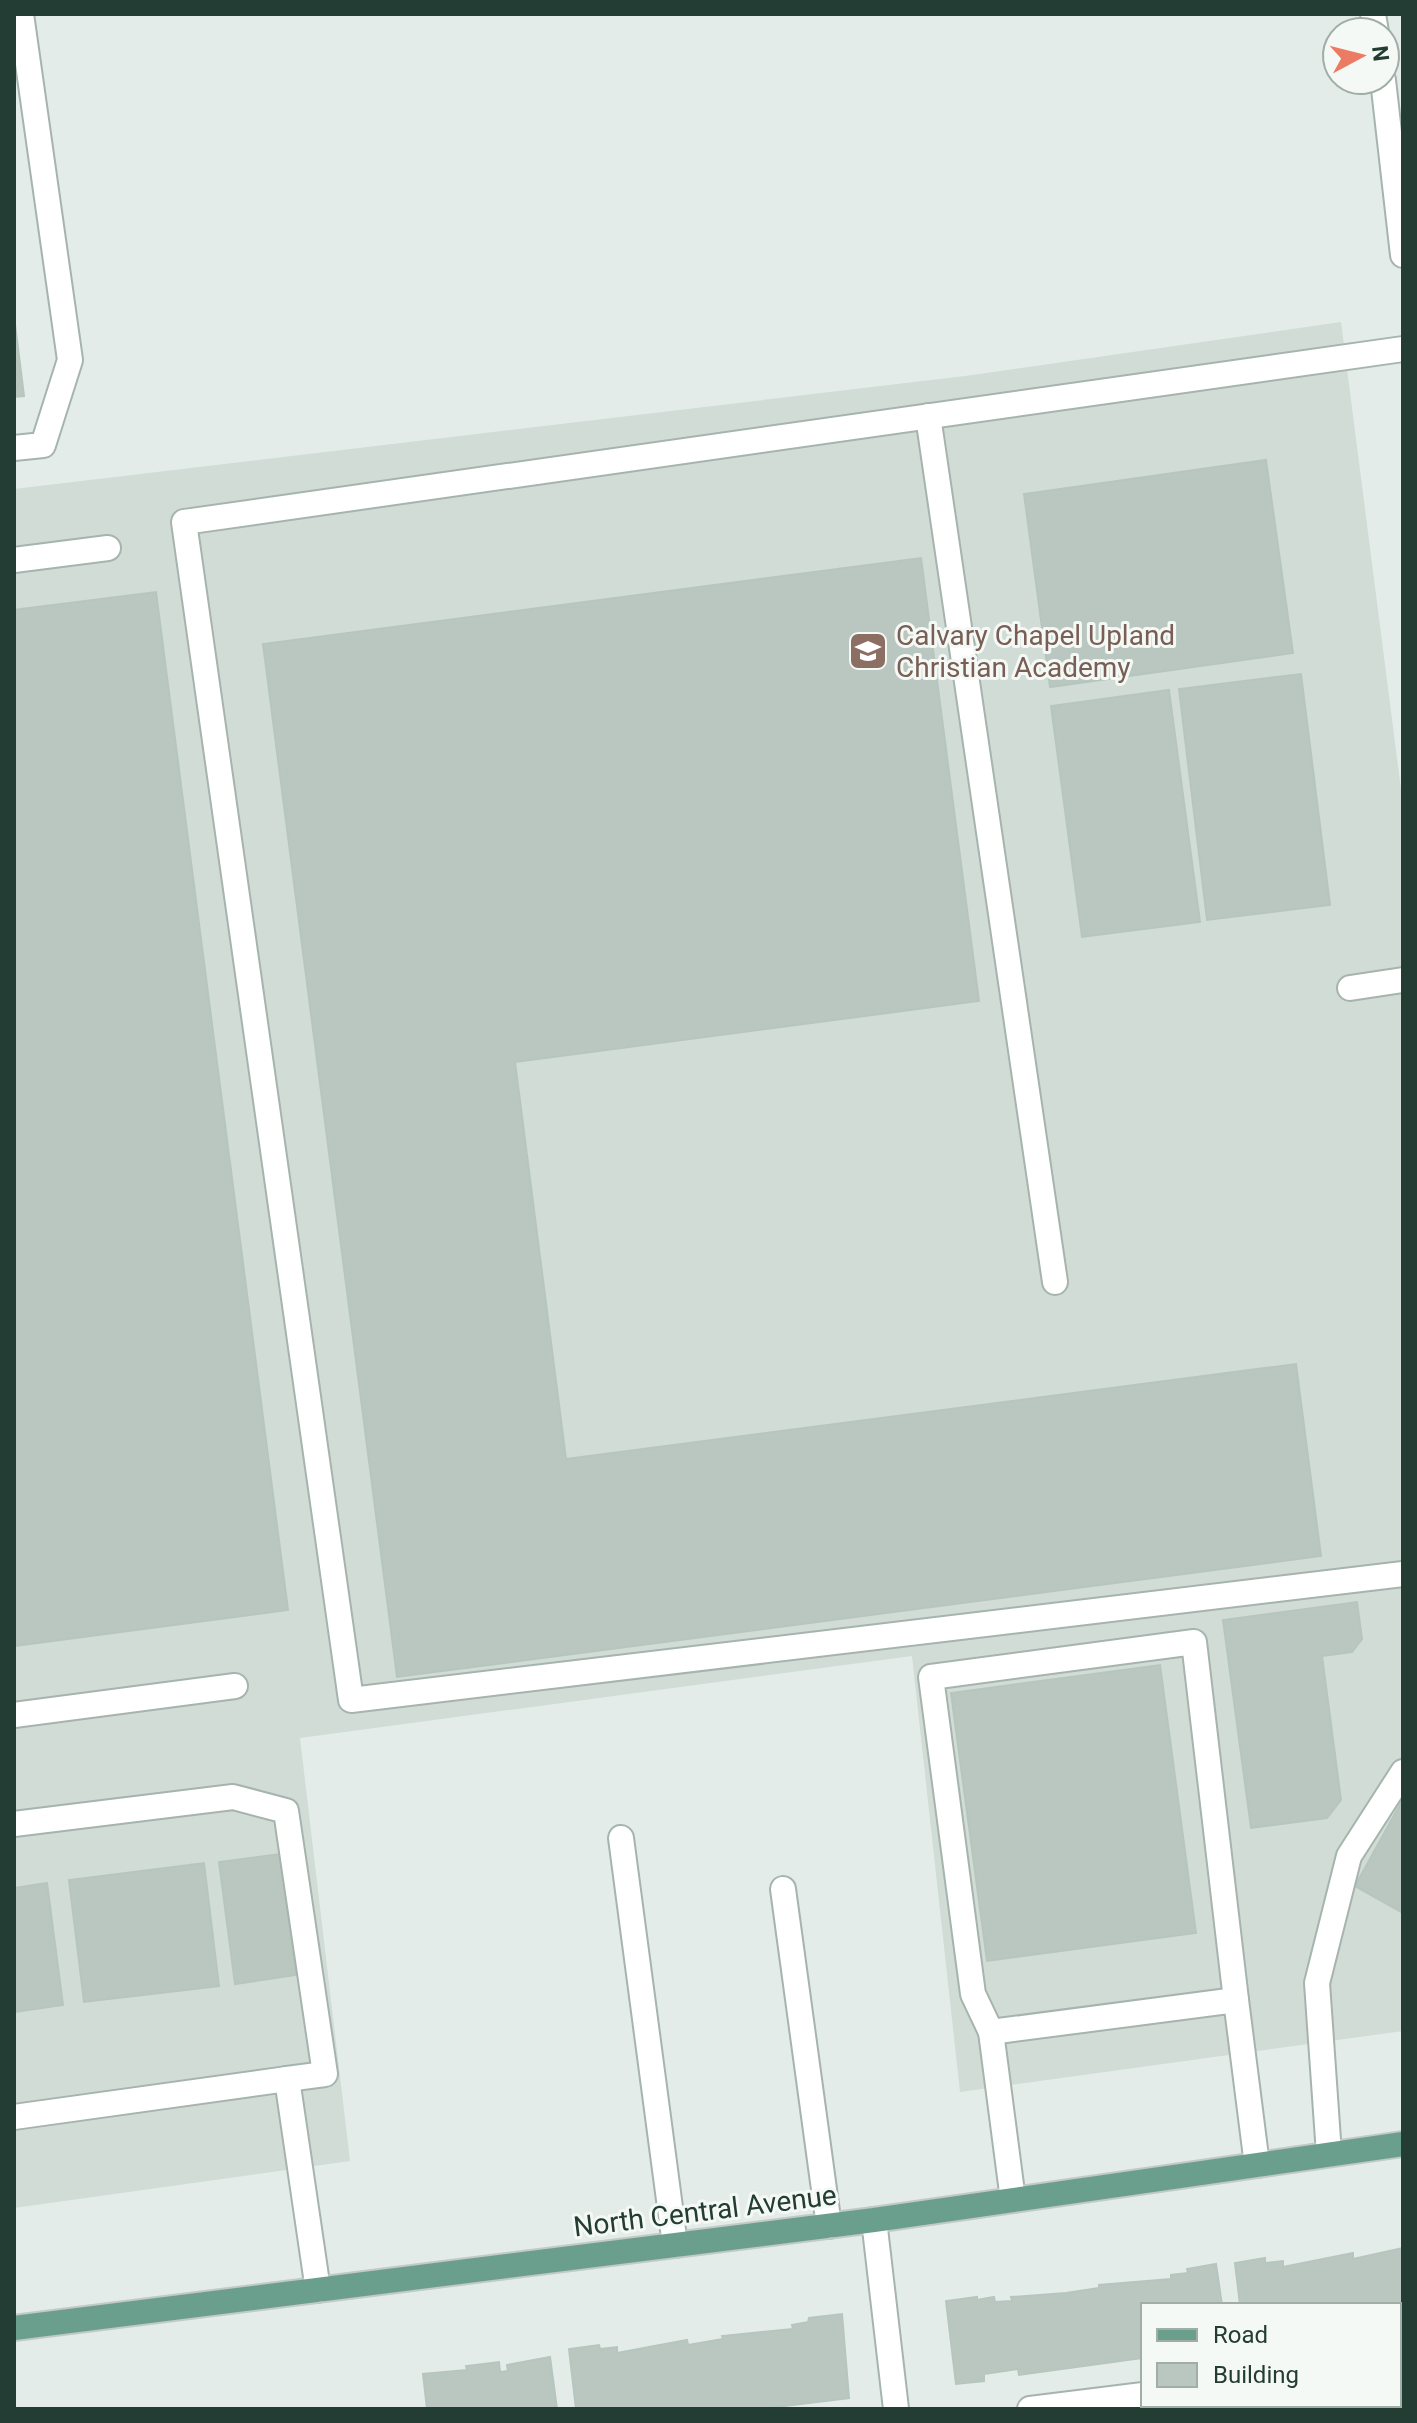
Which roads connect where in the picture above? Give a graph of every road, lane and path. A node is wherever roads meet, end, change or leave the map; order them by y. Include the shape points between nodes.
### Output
1 (21, 14) edge
2 (1386, 96) edge
3 (1397, 144) edge
4 (1403, 254) edge
5 (1403, 349) edge
6 (928, 416) junction
7 (14, 448) edge
8 (108, 548) dead end
9 (14, 560) edge
10 (1403, 980) edge
11 (1350, 988) dead end
12 (1055, 1282) dead end
13 (1403, 1574) edge
14 (235, 1686) dead end
15 (14, 1715) edge
16 (1403, 1772) edge
17 (14, 1824) edge
18 (621, 1838) dead end
19 (783, 1889) dead end
20 (1236, 2000) junction
21 (991, 2032) junction
22 (287, 2079) junction
23 (14, 2117) edge
24 (1403, 2144) edge
25 (1329, 2154) junction
26 (1257, 2165) junction
27 (1013, 2200) junction
28 (874, 2220) junction
29 (829, 2226) junction
30 (675, 2245) junction
31 (318, 2290) junction
32 (14, 2328) edge
33 (1141, 2395) edge
34 (896, 2409) edge
35 (1030, 2409) edge

1 - 7 street via 70,360 43,445
2 - 3 street
3 - 4 street
5 - 6 street
6 - 12 street
6 - 13 street via 184,522 351,1700
8 - 9 street
10 - 11 street
14 - 15 street
16 - 25 street via 1349,1856 1317,1983
17 - 22 street via 233,1797 286,1811 325,2074
18 - 30 street
19 - 29 street
20 - 21 street
20 - 21 street via 1194,1642 931,1677 973,1994
20 - 26 street
21 - 27 street
22 - 23 street
22 - 31 street
24 - 25 main road, North Central Avenue
25 - 26 main road, North Central Avenue
26 - 27 main road, North Central Avenue
27 - 28 main road, North Central Avenue
28 - 29 main road, North Central Avenue
28 - 34 street
29 - 30 main road, North Central Avenue
30 - 31 main road, North Central Avenue
31 - 32 main road, North Central Avenue
33 - 35 street

